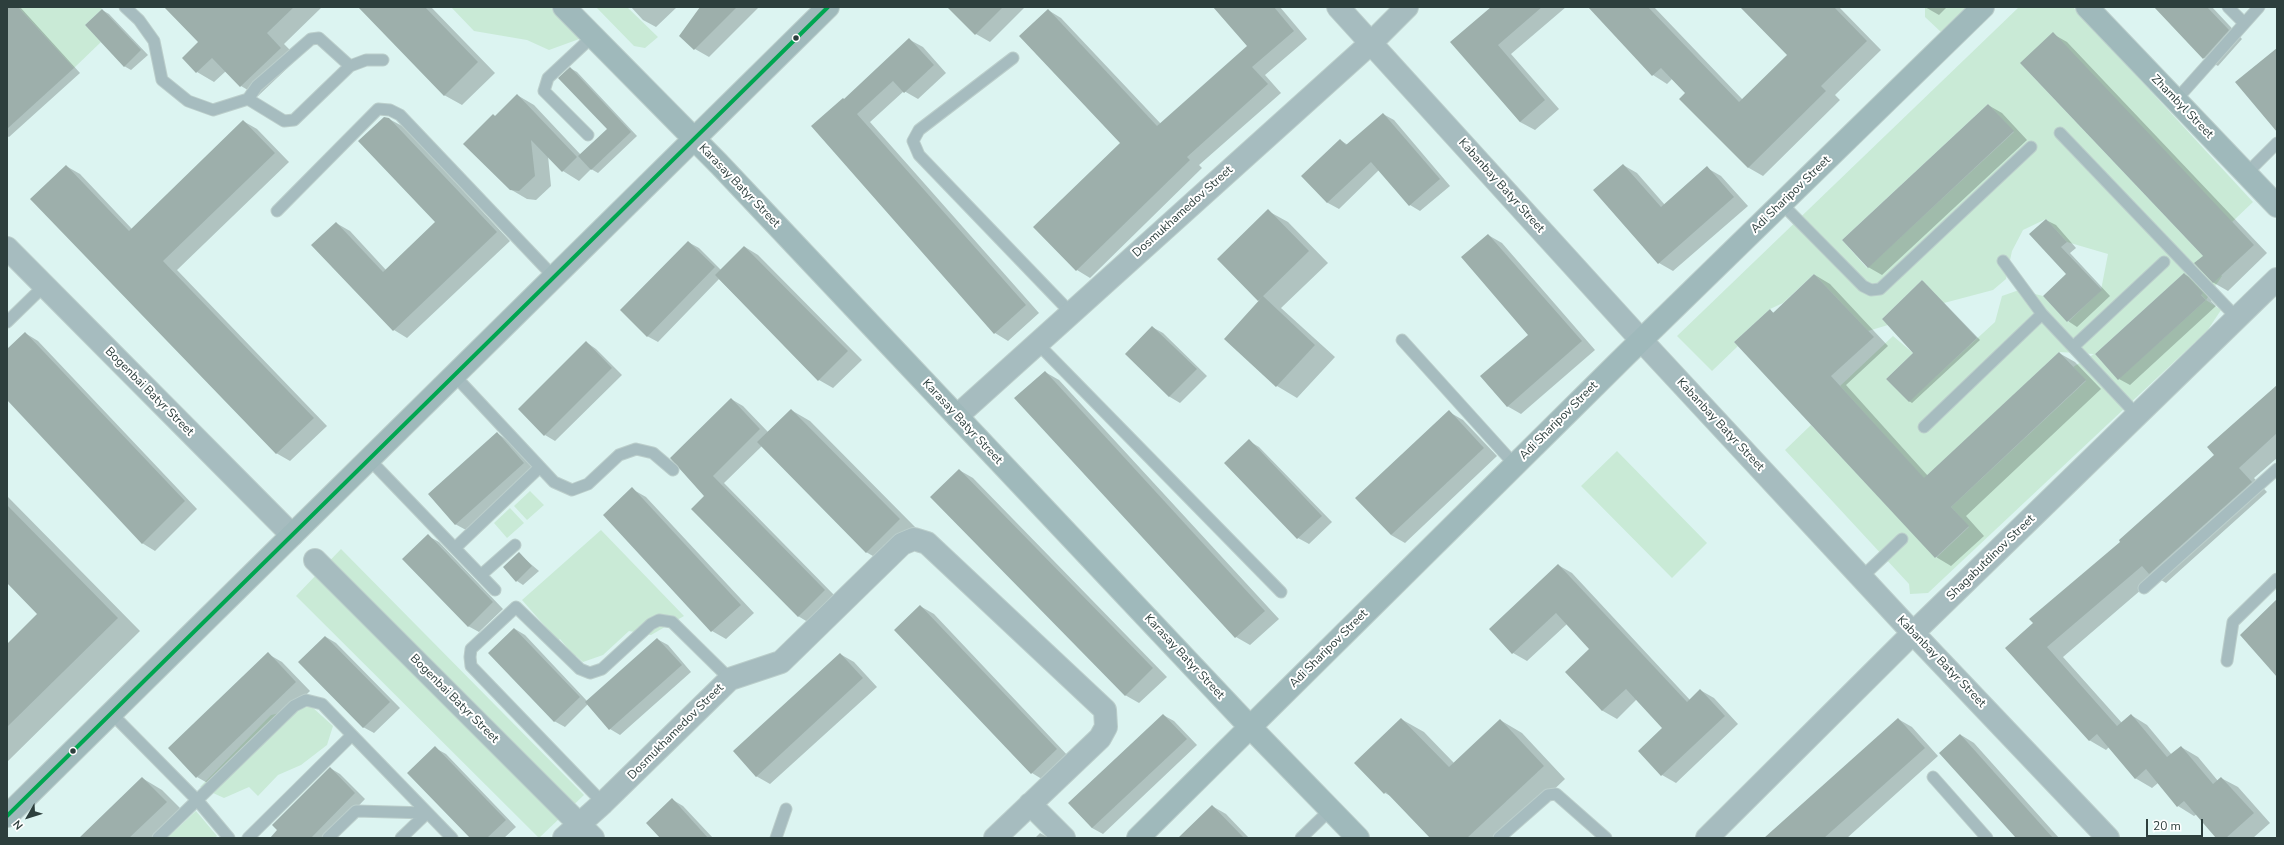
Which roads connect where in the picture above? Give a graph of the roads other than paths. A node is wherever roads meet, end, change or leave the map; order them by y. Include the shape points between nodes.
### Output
1 (126, 7) edge
2 (564, 7) edge
3 (828, 7) edge
4 (1338, 7) edge
5 (1407, 7) edge
6 (1983, 7) edge
7 (2088, 7) edge
8 (2228, 7) edge
9 (2258, 7) edge
10 (2244, 23) junction
11 (592, 36) junction
12 (1371, 43) junction
13 (1013, 58) dead end
14 (383, 60) dead end
15 (350, 66) junction
16 (248, 99) junction
17 (2176, 100) junction
18 (2060, 133) dead end
19 (588, 135) dead end
20 (694, 139) junction
21 (2277, 143) edge
22 (2031, 146) dead end
23 (2246, 174) junction
24 (1782, 204) junction
25 (2277, 206) edge
26 (277, 211) dead end
27 (7, 248) edge
28 (2003, 261) dead end
29 (2164, 262) dead end
30 (554, 277) junction
31 (2277, 279) edge
32 (44, 286) junction
33 (1071, 313) junction
34 (2042, 314) junction
35 (2237, 318) junction
36 (7, 322) edge
37 (1402, 340) dead end
38 (1642, 341) junction
39 (1038, 343) junction
40 (2073, 347) junction
41 (454, 375) junction
42 (2137, 415) junction
43 (956, 416) junction
44 (1924, 427) dead end
45 (369, 459) junction
46 (1515, 465) junction
47 (540, 467) junction
48 (2277, 469) edge
49 (673, 470) dead end
50 (292, 535) junction
51 (1902, 539) dead end
52 (515, 545) dead end
53 (455, 548) junction
54 (315, 560) dead end
55 (481, 575) junction
56 (1862, 577) junction
57 (2277, 579) edge
58 (2144, 588) dead end
59 (495, 590) dead end
60 (1281, 592) dead end
61 (1913, 633) junction
62 (2228, 661) dead end
63 (730, 679) junction
64 (111, 713) junction
65 (1250, 727) junction
66 (352, 735) junction
67 (1933, 777) dead end
68 (198, 800) junction
69 (604, 803) junction
70 (1030, 804) junction
71 (786, 808) dead end
72 (1330, 810) junction
73 (9, 811) edge
74 (427, 813) junction
75 (587, 831) edge
76 (158, 838) edge
77 (229, 838) edge
78 (248, 838) edge
79 (328, 838) edge
80 (401, 838) edge
81 (452, 838) edge
82 (564, 838) edge
83 (776, 838) edge
84 (995, 838) edge
85 (1064, 838) edge
86 (1138, 838) edge
87 (1301, 838) edge
88 (1358, 838) edge
89 (1499, 838) edge
90 (1606, 838) edge
91 (1707, 838) edge
92 (1987, 838) edge
93 (2108, 838) edge

1 - 16 lane via 154,41 162,80 188,101 213,110
2 - 11 street, Karasay Batyr Street
3 - 20 street
4 - 12 street, Kabanbay Batyr Street
5 - 12 street, Dosmukhamedov Street
6 - 24 street, Adi Sharipov Street
7 - 17 street, Zhambyl Street
8 - 10 lane
9 - 10 lane
10 - 17 lane
11 - 19 lane via 548,78 544,92
11 - 20 street, Karasay Batyr Street
12 - 33 street, Dosmukhamedov Street
12 - 38 street, Kabanbay Batyr Street
13 - 33 lane via 919,130 913,141 919,155
14 - 15 lane via 366,60
15 - 16 lane via 294,120 284,121
15 - 16 lane via 319,38 311,38 257,86
17 - 23 street, Zhambyl Street
18 - 35 lane
20 - 30 street
20 - 43 street, Karasay Batyr Street
21 - 23 lane
22 - 24 lane via 1880,289 1872,290 1863,286
23 - 25 street, Zhambyl Street
24 - 38 street, Adi Sharipov Street
26 - 30 lane via 378,110 390,110 400,115
27 - 32 street, Bogenbai Batyr Street
28 - 34 lane
29 - 40 lane
30 - 41 street
31 - 35 street, Shagabutdinov Street
32 - 36 lane
32 - 50 street, Bogenbai Batyr Street
33 - 39 street, Dosmukhamedov Street
34 - 40 lane
34 - 44 lane
35 - 42 street, Shagabutdinov Street
37 - 46 lane
38 - 46 street, Adi Sharipov Street
38 - 56 street, Kabanbay Batyr Street
39 - 43 street, Dosmukhamedov Street
39 - 60 lane
40 - 42 lane
41 - 45 street
41 - 47 lane
42 - 61 street, Shagabutdinov Street
43 - 65 street, Karasay Batyr Street
45 - 50 street
45 - 53 lane
46 - 65 street, Adi Sharipov Street
47 - 49 lane via 554,482 572,490 588,484 619,455 636,449 653,453
47 - 53 lane
48 - 58 lane
50 - 64 street
51 - 56 lane
52 - 55 lane
53 - 55 lane
54 - 75 street, Bogenbai Batyr Street
55 - 59 lane
56 - 61 street, Kabanbay Batyr Street
57 - 62 lane via 2233,622
61 - 91 street, Shagabutdinov Street
61 - 93 street, Kabanbay Batyr Street
63 - 69 street, Dosmukhamedov Street
63 - 69 lane via 672,622 659,620 651,624 602,669 590,673 580,669 516,607 471,650 472,666
63 - 70 street, Dosmukhamedov Street via 780,662 902,544 914,540 927,543 1105,710 1106,726 1100,738
64 - 68 lane
64 - 73 street
65 - 72 street, Karasay Batyr Street
65 - 86 street, Adi Sharipov Street
66 - 68 lane via 322,704 306,700 294,706
66 - 74 lane
66 - 78 lane
67 - 92 lane
68 - 76 lane
68 - 77 lane
69 - 75 street, Dosmukhamedov Street
70 - 84 street
70 - 85 street
71 - 83 lane
72 - 87 lane
72 - 88 street, Karasay Batyr Street
74 - 79 lane via 356,811
74 - 80 lane
74 - 81 lane
75 - 82 street, Dosmukhamedov Street
89 - 90 lane via 1548,795 1556,794

